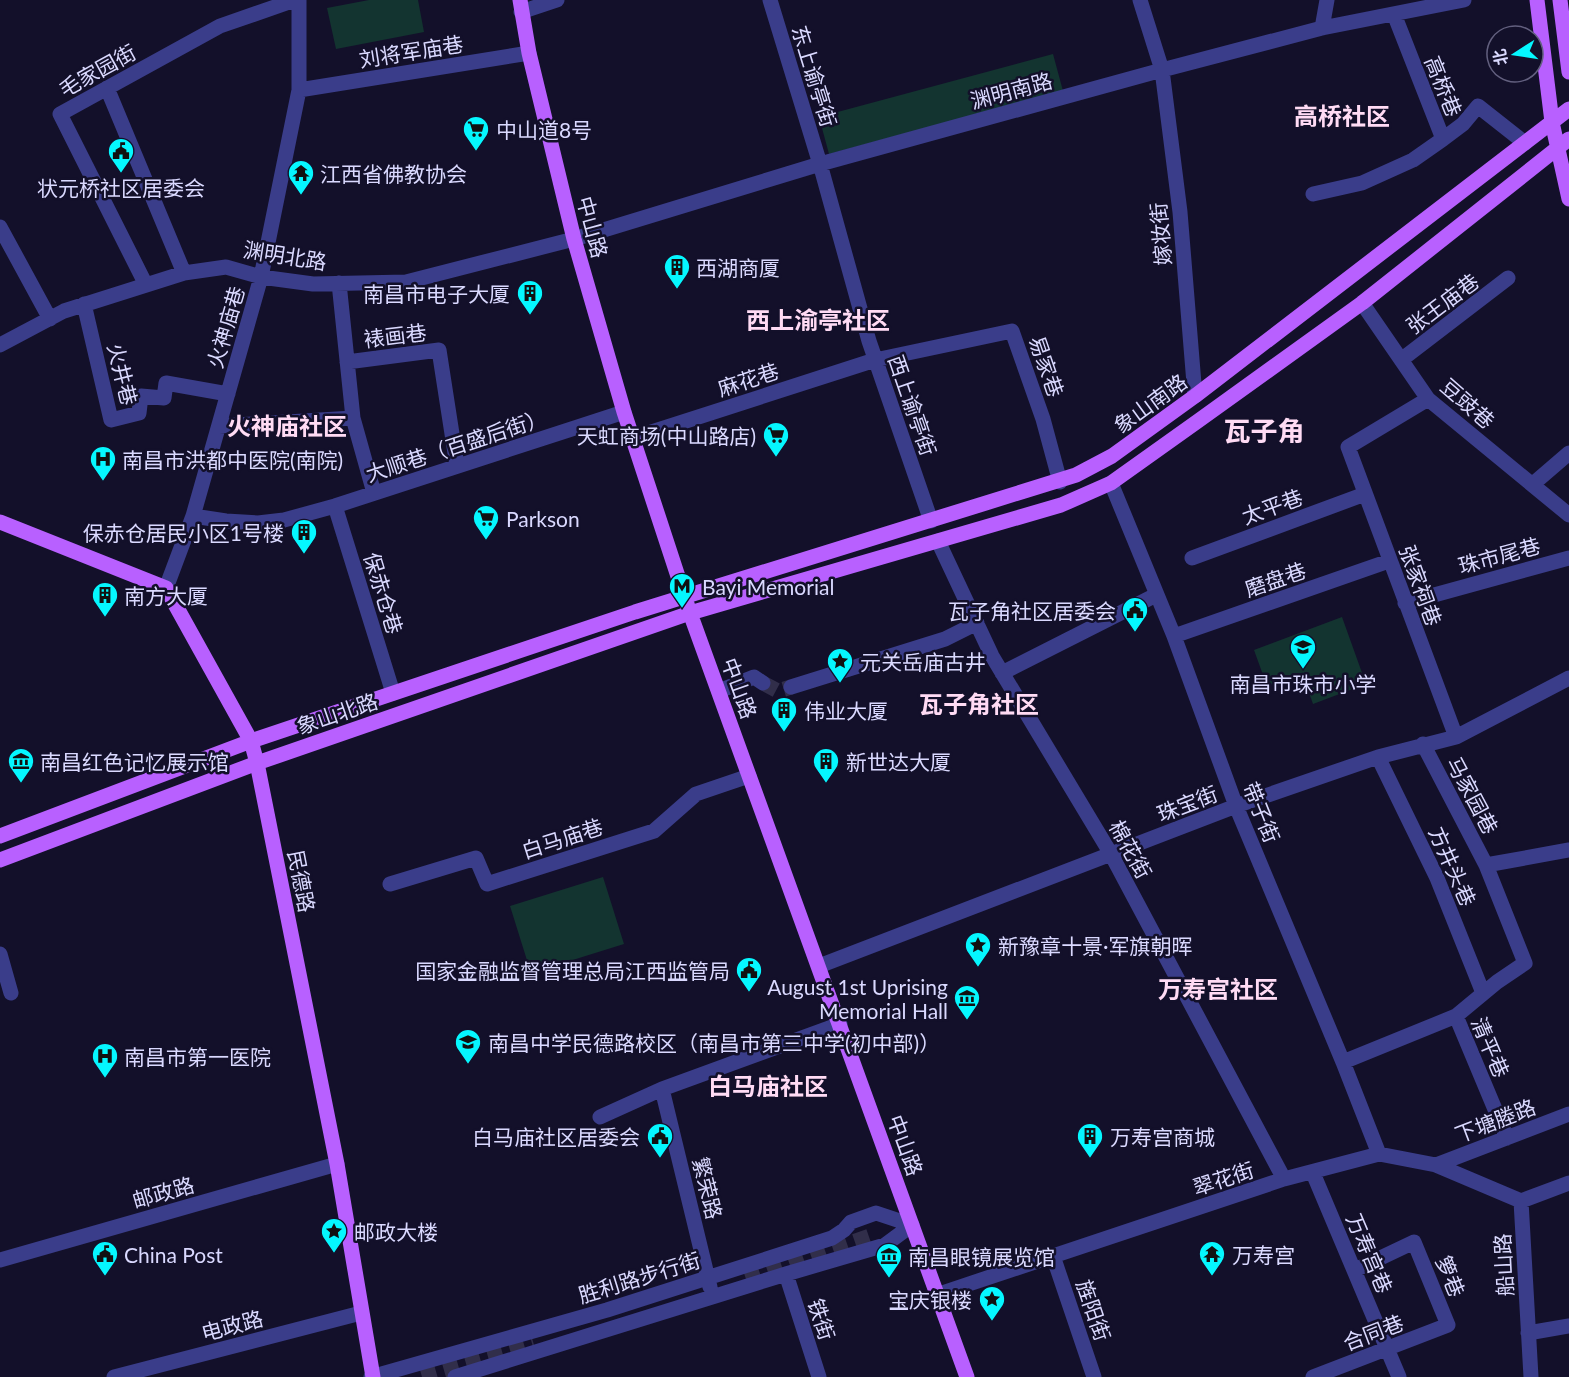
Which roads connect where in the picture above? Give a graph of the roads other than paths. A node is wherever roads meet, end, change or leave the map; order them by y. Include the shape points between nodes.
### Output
1 (297, 0) edge
2 (557, 0) edge
3 (770, 0) edge
4 (1140, 0) edge
5 (1327, 0) edge
6 (1464, 0) edge
7 (1537, 0) edge
8 (1560, 0) edge
9 (520, 6) edge
10 (1394, 14) junction
11 (1322, 28) junction
12 (529, 53) junction
13 (1162, 70) junction
14 (1569, 72) edge
15 (107, 88) junction
16 (299, 90) junction
17 (1569, 109) edge
18 (1552, 122) junction
19 (1443, 139) junction
20 (1525, 143) junction
21 (1563, 144) edge
22 (820, 164) junction
23 (1313, 194) dead end
24 (1569, 199) edge
25 (0, 227) edge
26 (574, 239) junction
27 (184, 273) junction
28 (261, 277) junction
29 (1509, 278) dead end
30 (339, 284) junction
31 (146, 285) junction
32 (1362, 303) junction
33 (84, 304) junction
34 (50, 318) junction
35 (0, 345) edge
36 (875, 360) junction
37 (1401, 360) junction
38 (347, 362) junction
39 (228, 394) junction
40 (1195, 396) junction
41 (1428, 399) junction
42 (624, 412) junction
43 (353, 418) junction
44 (219, 426) junction
45 (633, 438) junction
46 (1569, 453) edge
47 (457, 466) junction
48 (1060, 482) junction
49 (1111, 483) junction
50 (1533, 484) junction
51 (374, 493) junction
52 (1365, 495) junction
53 (335, 506) junction
54 (1569, 515) edge
55 (193, 516) junction
56 (931, 521) junction
57 (0, 522) edge
58 (938, 541) junction
59 (1192, 558) dead end
60 (1569, 558) edge
61 (1389, 561) junction
62 (166, 588) junction
63 (684, 595) junction
64 (1156, 595) junction
65 (1405, 603) junction
66 (690, 614) junction
67 (977, 623) junction
68 (1174, 636) junction
69 (1002, 673) junction
70 (1569, 678) edge
71 (763, 683) tunnel mouth
72 (791, 687) tunnel mouth
73 (718, 691) junction
74 (393, 693) junction
75 (1456, 737) junction
76 (251, 741) junction
77 (1423, 744) junction
78 (1378, 757) junction
79 (257, 763) junction
80 (749, 776) junction
81 (1236, 806) junction
82 (0, 836) edge
83 (1569, 850) edge
84 (1112, 854) junction
85 (0, 860) edge
86 (1486, 865) junction
87 (390, 884) dead end
88 (0, 954) edge
89 (819, 966) junction
90 (11, 993) dead end
91 (1484, 993) junction
92 (1456, 1016) junction
93 (840, 1024) junction
94 (1343, 1062) junction
95 (662, 1089) junction
96 (1569, 1114) edge
97 (600, 1117) dead end
98 (1507, 1138) junction
99 (1378, 1154) junction
100 (337, 1164) junction
101 (1436, 1166) junction
102 (1313, 1173) junction
103 (1284, 1179) junction
104 (1569, 1183) edge
105 (1521, 1201) junction
106 (912, 1225) junction
107 (1053, 1256) junction
108 (0, 1260) edge
109 (1355, 1270) junction
110 (786, 1274) junction
111 (708, 1278) junction
112 (939, 1294) junction
113 (713, 1298) junction
114 (361, 1313) junction
115 (1448, 1325) joint
116 (1569, 1326) edge
117 (1528, 1333) junction
118 (1387, 1350) junction
119 (114, 1377) edge
120 (372, 1377) edge
121 (455, 1377) edge
122 (819, 1377) edge
123 (967, 1377) edge
124 (1094, 1377) edge
125 (1316, 1377) edge
126 (1400, 1377) edge
127 (1531, 1377) edge

1 - 15 street, 毛家园街 via 220,26
1 - 16 street, 火神庙巷
2 - 9 street
3 - 22 street, 东上谕亭街
4 - 13 street, 嫁妆街
5 - 11 street
6 - 10 street, 渊明南路
7 - 18 main road
8 - 14 main road
9 - 12 main road, 中山路
10 - 11 street, 渊明南路
10 - 19 street, 高桥巷
11 - 13 street, 渊明南路
12 - 16 street, 刘将军庙巷
12 - 26 main road, 中山路
13 - 22 street, 渊明南路
13 - 40 street, 嫁妆街 via 1180,212
15 - 27 street
15 - 31 street, 毛家园街 via 60,114
16 - 28 street, 火神庙巷
17 - 18 main road, 象山南路
18 - 20 main road, 象山南路
18 - 21 main road
19 - 20 street, 高桥巷 via 1478,106
19 - 23 street via 1413,160 1362,183
20 - 40 main road, 象山南路
21 - 24 main road
21 - 32 main road, 象山南路
22 - 26 street, 渊明南路
22 - 36 street, 西上谕亭街
25 - 34 street
26 - 30 street, 渊明北路 via 406,282
26 - 42 main road, 中山路
27 - 28 street, 渊明北路 via 226,267
27 - 31 street, 渊明北路
28 - 30 street, 渊明北路
28 - 39 street, 火神庙巷
29 - 37 street, 张王庙巷
30 - 38 street
31 - 33 street, 渊明北路
32 - 37 street, 豆豉巷
32 - 49 main road, 象山南路
33 - 34 street, 渊明北路
33 - 39 street, 火井巷 via 111,420 139,413 141,396 164,398 166,383
34 - 35 street, 渊明北路
36 - 45 street, 麻花巷
36 - 48 street, 易家巷 via 1012,331
36 - 56 street, 西上谕亭街
37 - 41 street, 豆豉巷
38 - 43 street
38 - 47 street, 裱画巷 via 439,350
39 - 44 street, 火神庙巷
40 - 48 main road, 象山南路 via 1112,456
41 - 50 street, 豆豉巷
41 - 52 street, 张家祠巷 via 1348,447
42 - 45 main road, 中山路
42 - 47 street, 大顺巷（百盛后街）
43 - 44 street
43 - 51 street
44 - 55 street, 火神庙巷
45 - 63 main road, 中山路
46 - 50 street
47 - 51 street, 大顺巷（百盛后街）
48 - 56 main road, 象山南路
49 - 58 main road, 象山南路 via 1061,504
49 - 64 street, 带子街
50 - 54 street, 豆豉巷
51 - 53 street, 大顺巷（百盛后街）
52 - 59 street, 太平巷
52 - 61 street, 张家祠巷
53 - 55 street, 大顺巷（百盛后街） via 258,523
53 - 74 street, 保赤仓巷
55 - 62 street, 火神庙巷
56 - 63 main road, 象山南路
57 - 62 main road
58 - 66 main road, 象山南路
58 - 67 street, 棉花街
60 - 65 street, 珠市尾巷
61 - 65 street, 张家祠巷
61 - 68 street, 磨盘巷
62 - 76 main road, 民德路
63 - 66 main road, 中山路
63 - 74 main road, 象山北路
64 - 68 street, 带子街
64 - 69 street
65 - 75 street, 张家祠巷
66 - 73 main road, 中山路
66 - 79 main road, 象山北路
67 - 69 street, 棉花街
67 - 72 street via 945,639
68 - 81 street, 带子街
69 - 84 street, 棉花街
70 - 75 street, 珠宝街
71 - 73 street via 754,677
73 - 80 main road, 中山路
74 - 76 main road, 象山北路
75 - 77 street, 珠宝街
76 - 79 main road, 民德路
76 - 82 main road, 象山北路
77 - 78 street, 珠宝街
77 - 86 street, 马家园巷
78 - 81 street, 珠宝街
78 - 91 street, 方井头巷 via 1437,878
79 - 85 main road, 象山北路
79 - 100 main road, 民德路
80 - 87 street, 白马庙巷 via 696,794 654,831 487,884 476,858
80 - 89 main road, 中山路
81 - 84 street, 珠宝街
81 - 94 street, 带子街
83 - 86 street, 马家园巷
84 - 89 street, 珠宝街
84 - 103 street, 棉花街
86 - 91 street, 马家园巷 via 1525,963
88 - 90 street
89 - 93 main road, 中山路
91 - 92 street, 马家园巷
92 - 94 street, 清平巷
92 - 98 street, 清平巷
93 - 95 street
93 - 106 main road, 中山路
94 - 99 street, 带子街
95 - 97 street
95 - 111 street, 繁荣路
96 - 98 street, 下塘塍路
98 - 101 street, 下塘塍路
99 - 101 street, 翠花街
99 - 102 street, 翠花街
100 - 108 street, 邮政路
100 - 114 main road, 民德路
101 - 105 street, 翠花街 via 1466,1183
102 - 103 street, 翠花街
102 - 109 street, 万寿宫巷
103 - 107 street, 翠花街
104 - 105 street
105 - 117 street, 船山路
106 - 110 street via 885,1245
106 - 111 street, 胜利路步行街 via 876,1213 851,1222 832,1238
106 - 112 main road, 中山路
107 - 112 street, 翠花街
107 - 124 street, 旌阳街
109 - 115 street, 箩巷 via 1414,1242
109 - 118 street, 万寿宫巷
110 - 113 street
110 - 122 street, 铁街
111 - 113 street, 繁荣路
111 - 120 street, 胜利路步行街
112 - 123 main road, 中山路
113 - 121 street
114 - 119 street, 电政路
114 - 120 main road, 民德路
115 - 118 street, 合同巷
116 - 117 street
117 - 127 street, 船山路
118 - 125 street, 合同巷
118 - 126 street, 万寿宫巷

